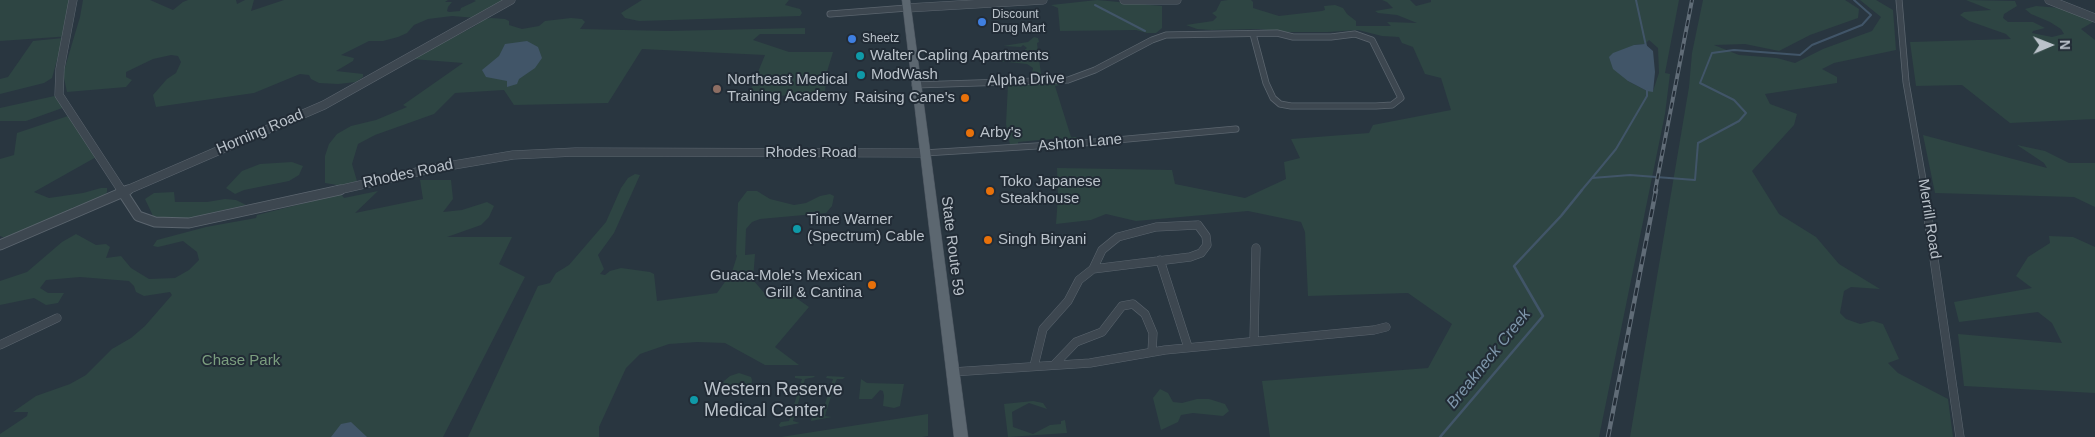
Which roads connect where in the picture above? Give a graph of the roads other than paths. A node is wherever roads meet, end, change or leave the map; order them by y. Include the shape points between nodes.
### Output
1 (72, 0) edge
2 (511, 0) edge
3 (1043, 0) edge
4 (1124, 0) edge
5 (1177, 0) edge
6 (1899, 0) edge
7 (2049, 0) edge
8 (906, 4) edge
9 (830, 14) dead end
10 (2095, 18) edge
11 (1253, 34) junction
12 (915, 85) junction
13 (1236, 129) dead end
14 (924, 153) junction
15 (121, 192) junction
16 (0, 245) edge
17 (1256, 248) dead end
18 (1160, 260) junction
19 (1093, 269) junction
20 (56, 318) dead end
21 (1386, 327) dead end
22 (1254, 340) junction
23 (0, 345) edge
24 (1188, 347) junction
25 (1152, 352) junction
26 (1054, 364) junction
27 (1034, 366) junction
28 (952, 372) junction
29 (961, 437) edge
30 (1960, 437) edge

1 - 15 street, Rhodes Road via 60,69 59,95
2 - 15 street, Horning Road via 324,105
3 - 8 street
4 - 5 street
6 - 30 street, Merrill Road via 1906,82 1930,223
7 - 10 street
8 - 9 street
8 - 12 main road, State Route 59
11 - 11 street, Alpha Drive via 1331,37 1355,34 1367,37 1372,40 1401,98 1392,105 1376,106 1280,104 1266,83
11 - 12 street, Alpha Drive via 1166,35 1068,80
12 - 14 main road, State Route 59
13 - 14 street, Ashton Lane
14 - 15 street, Rhodes Road via 575,152 513,155 430,169 213,219 170,224 138,216
14 - 28 main road, State Route 59
15 - 16 street, Horning Road
17 - 22 street
18 - 19 street
18 - 19 street via 1201,253 1207,245 1203,230 1198,225 1156,227 1118,237 1102,250
18 - 24 street
19 - 27 street via 1079,280 1068,301 1044,329
20 - 23 street
21 - 22 street
22 - 24 street
24 - 25 street
25 - 26 street via 1090,363
25 - 26 street via 1153,333 1145,314 1133,304 1122,306 1102,332 1076,342
26 - 27 street
27 - 28 street
28 - 29 main road, State Route 59

